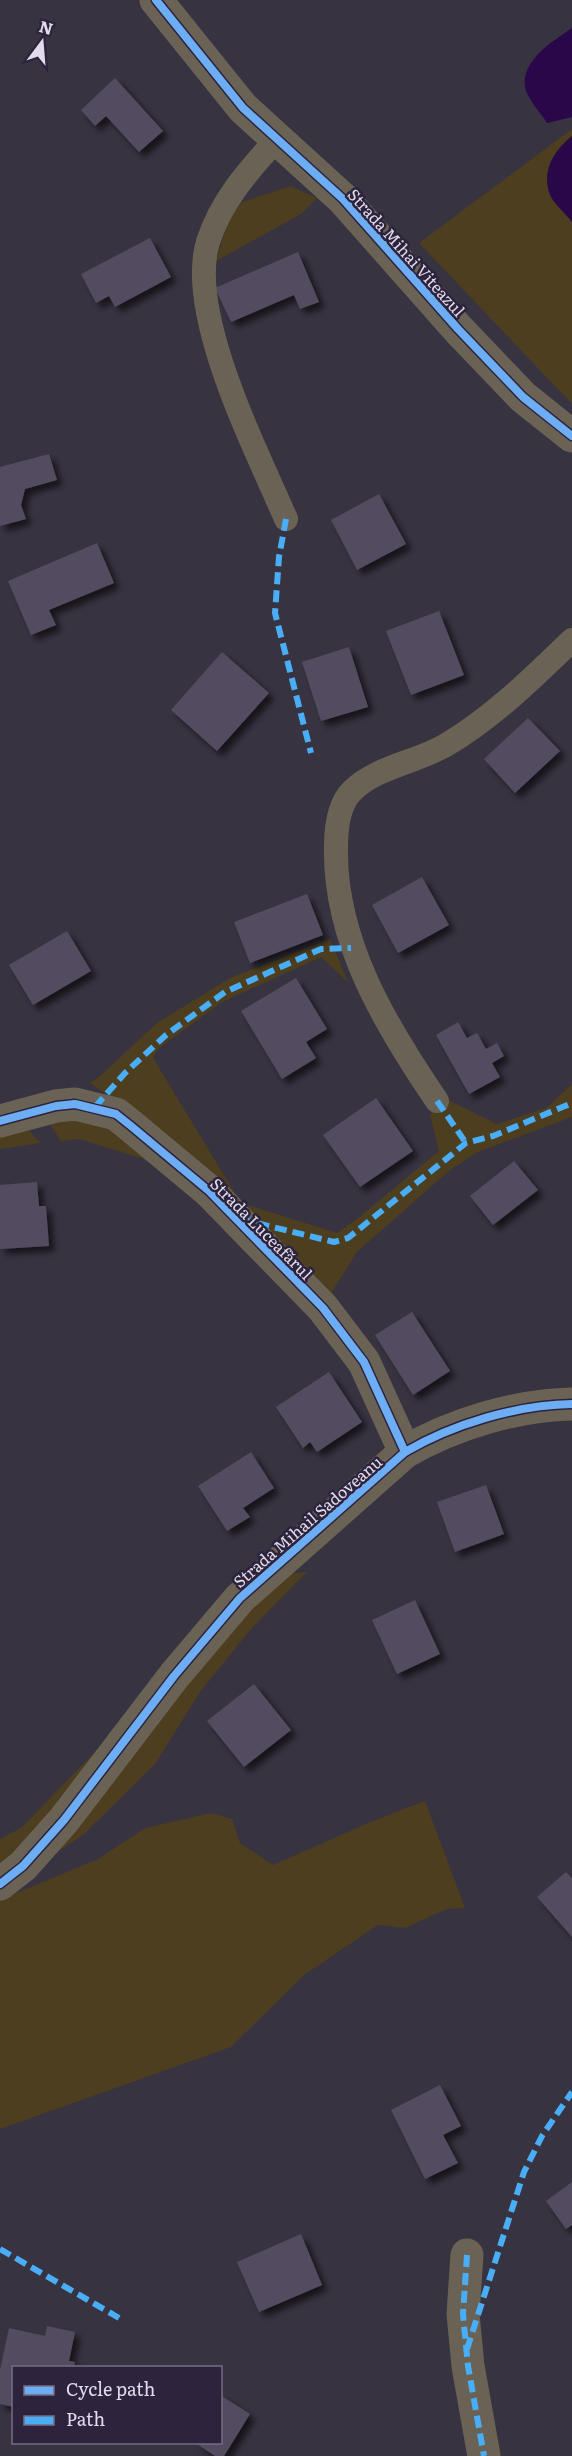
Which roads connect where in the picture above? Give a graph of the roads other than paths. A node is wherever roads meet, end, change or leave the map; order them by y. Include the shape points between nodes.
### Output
1 (156, 0) edge
2 (276, 140) junction
3 (572, 436) edge
4 (286, 519) dead end
5 (572, 640) edge
6 (437, 1101) dead end
7 (0, 1121) edge
8 (572, 1404) edge
9 (405, 1452) junction
10 (0, 1884) edge
11 (467, 2255) dead end
12 (484, 2456) edge

1 - 2 street, Strada Mihai Viteazul via 243,108
2 - 3 street, Strada Mihai Viteazul via 343,199 524,397
2 - 4 lane via 237,185 221,212 208,242 203,286 220,357
5 - 6 lane via 508,699 446,745 351,791 341,809 336,858 351,948 376,1001
7 - 9 street, Strada Luceafărul via 75,1104 116,1114 131,1126 209,1191 323,1308 364,1362
8 - 9 street, Strada Mihail Sadoveanu via 485,1418 429,1438
9 - 10 street, Strada Mihail Sadoveanu via 240,1598 174,1676 64,1820 23,1866
11 - 12 street via 463,2314

